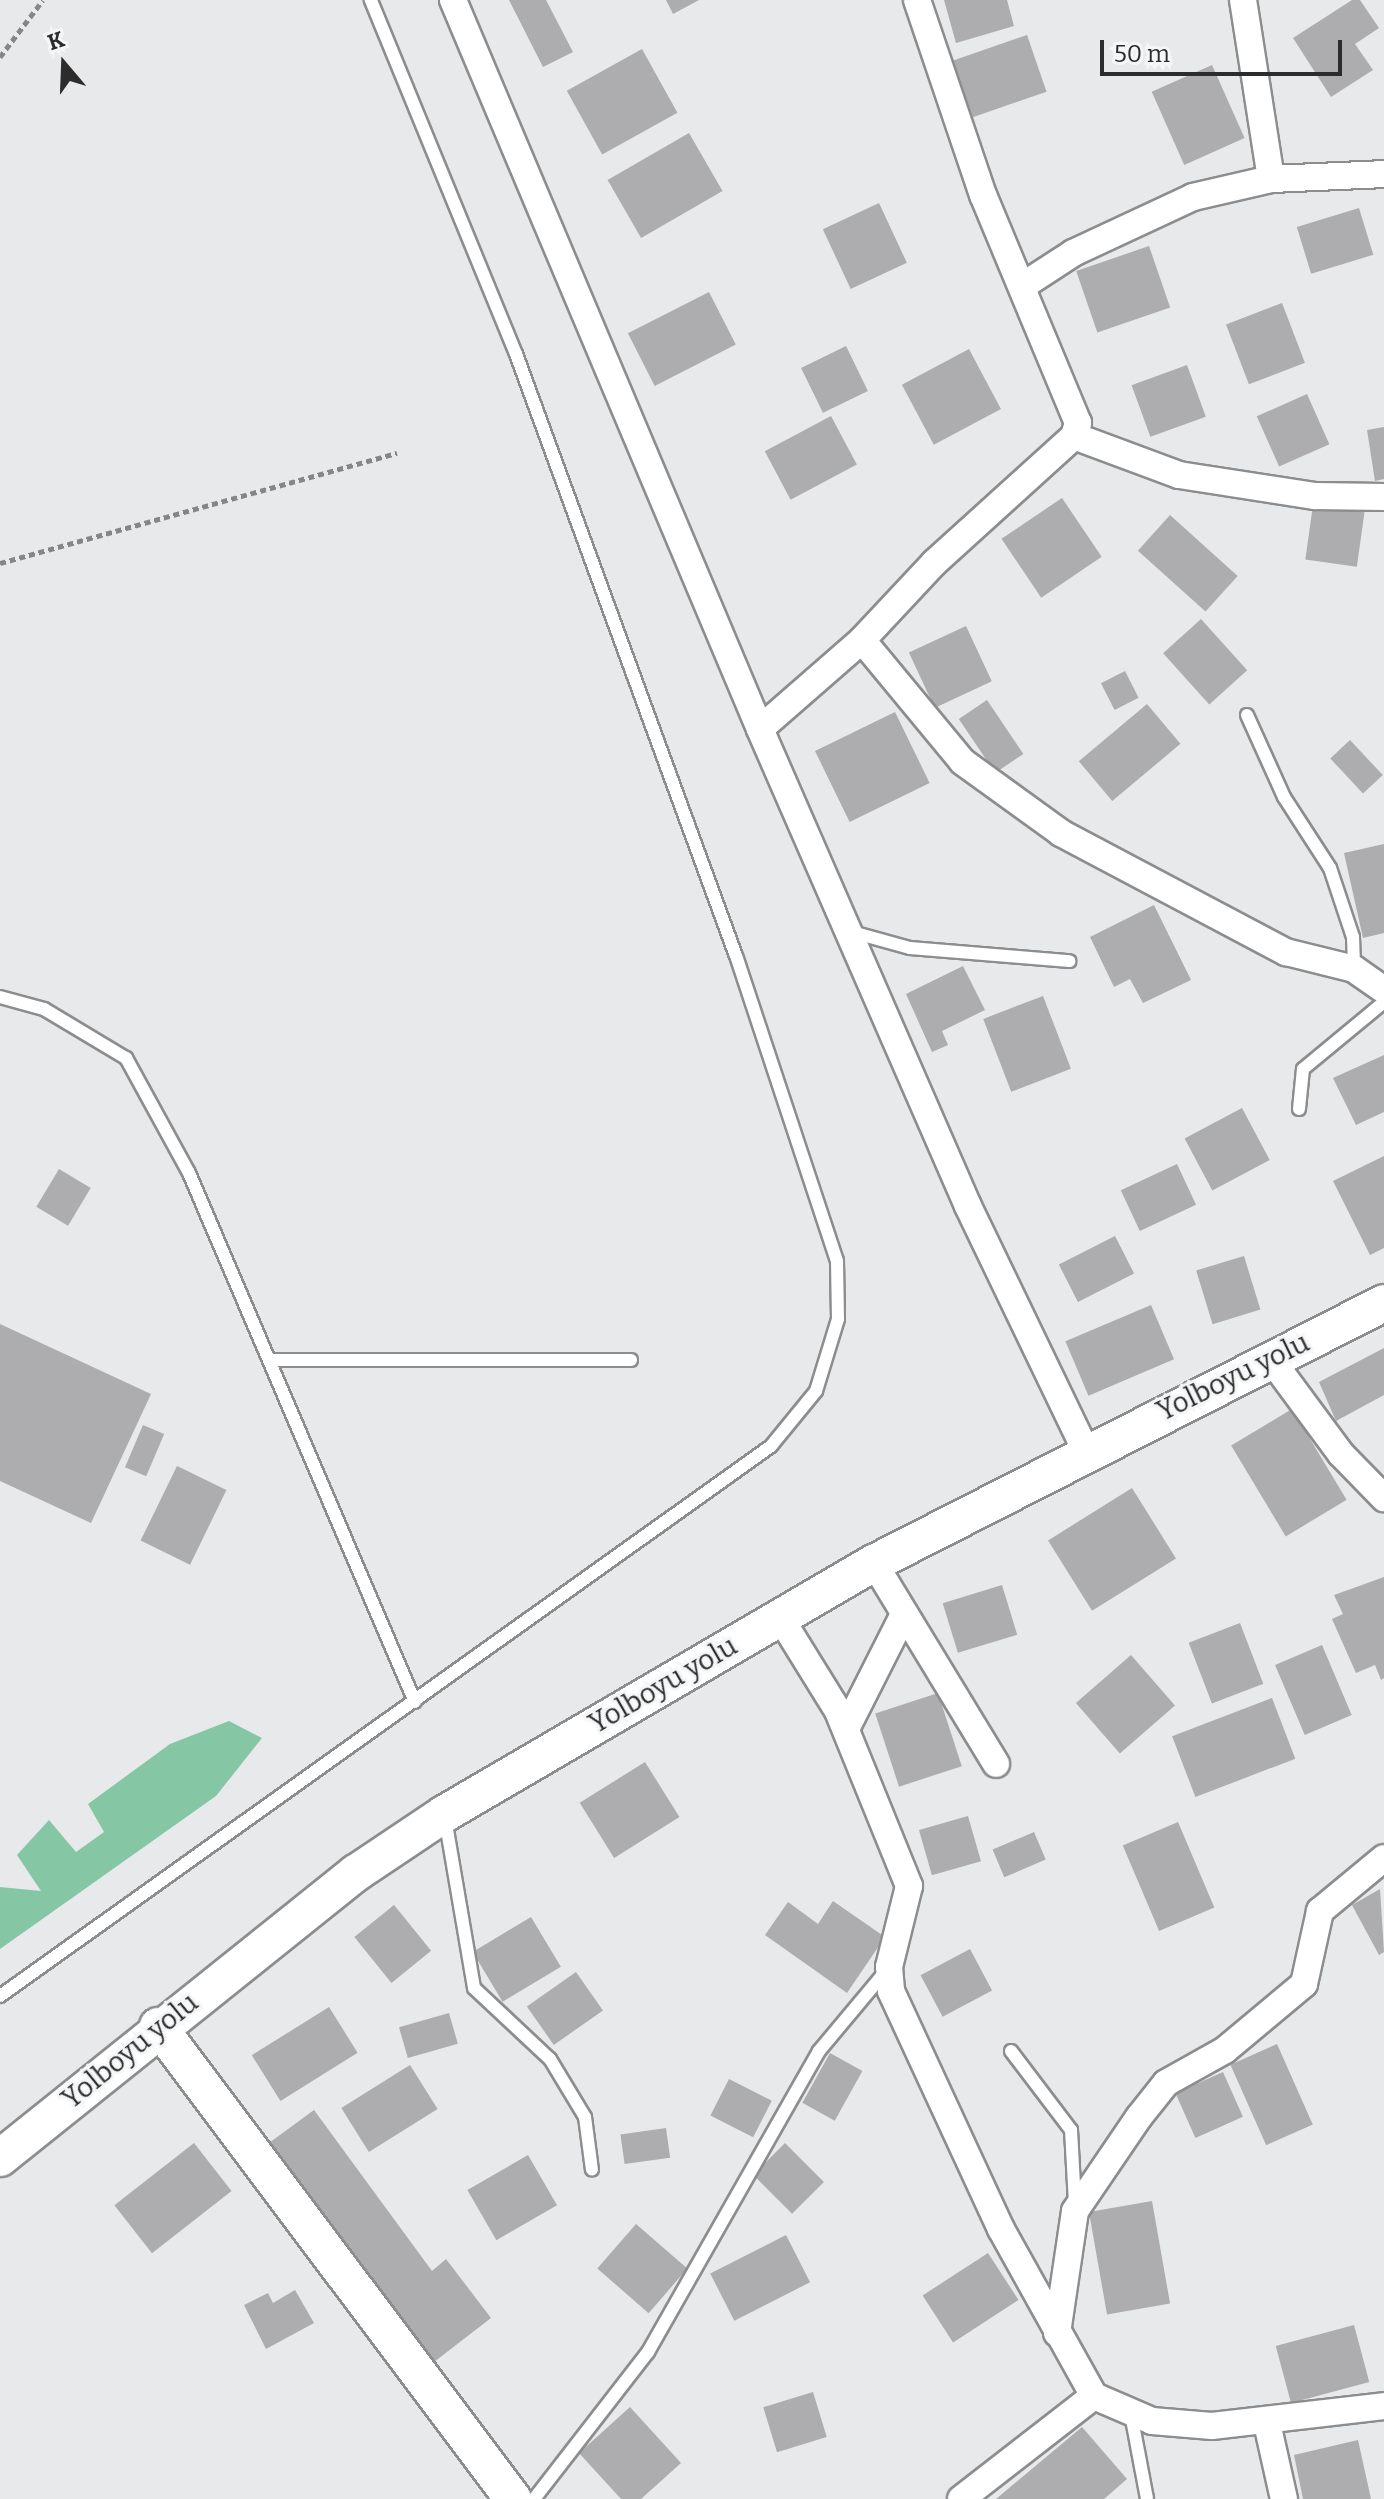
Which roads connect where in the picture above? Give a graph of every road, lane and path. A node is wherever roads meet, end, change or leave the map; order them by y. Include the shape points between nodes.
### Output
1 (43, 0) edge
2 (371, 0) edge
3 (453, 0) edge
4 (917, 0) edge
5 (1243, 0) edge
6 (0, 57) edge
7 (1384, 174) edge
8 (1271, 179) junction
9 (1024, 285) junction
10 (1074, 436) junction
11 (397, 453) dead end
12 (1384, 497) edge
13 (0, 563) edge
14 (862, 640) junction
15 (1247, 715) dead end
16 (760, 729) junction
17 (852, 932) junction
18 (1069, 961) dead end
19 (1354, 969) junction
20 (1384, 990) edge
21 (0, 997) edge
22 (1384, 1002) edge
23 (1299, 1109) dead end
24 (1384, 1303) edge
25 (1270, 1358) junction
26 (269, 1360) junction
27 (631, 1360) dead end
28 (1086, 1451) junction
29 (1384, 1498) edge
30 (874, 1563) junction
31 (904, 1614) junction
32 (781, 1619) junction
33 (415, 1702) junction
34 (846, 1729) junction
35 (996, 1764) dead end
36 (444, 1814) junction
37 (1384, 1858) edge
38 (889, 1967) junction
39 (0, 1996) edge
40 (158, 2026) junction
41 (1011, 2051) dead end
42 (0, 2158) edge
43 (592, 2170) dead end
44 (1075, 2211) junction
45 (1057, 2333) junction
46 (1384, 2381) edge
47 (1094, 2396) junction
48 (1384, 2406) edge
49 (1131, 2414) junction
50 (1267, 2423) junction
51 (513, 2499) edge
52 (534, 2499) edge
53 (961, 2499) edge
54 (1147, 2499) edge
55 (1284, 2499) edge

1 - 6 path
2 - 33 lane via 516,354 736,956 837,1261 838,1319 816,1391 771,1446
3 - 16 street
4 - 9 street via 983,195
5 - 8 street
7 - 8 street
8 - 9 street via 1193,197 1073,253
9 - 10 street via 1076,411
10 - 12 street via 1179,475 1315,496
10 - 14 street via 934,563
11 - 13 path
14 - 16 street
14 - 19 street via 963,762 1050,825 1286,952
15 - 19 lane via 1284,797 1330,868 1353,937
16 - 17 street
17 - 18 lane via 910,948
17 - 28 street via 968,1206
19 - 20 street
21 - 26 lane via 44,1009 126,1058 189,1173
22 - 23 lane via 1303,1069
24 - 25 main road, Yolboyu yolu
25 - 28 main road, Yolboyu yolu
25 - 29 street via 1341,1454
26 - 27 lane
26 - 33 lane
28 - 30 main road, Yolboyu yolu
30 - 31 street
30 - 32 main road, Yolboyu yolu
31 - 34 street
31 - 35 street
32 - 34 street
32 - 36 main road, Yolboyu yolu
33 - 39 lane
34 - 38 street via 909,1886
36 - 40 main road, Yolboyu yolu
36 - 43 lane via 474,1988 550,2059 585,2117
37 - 44 street via 1320,1911 1304,1984 1225,2050 1166,2083
38 - 45 street via 908,2032
38 - 52 lane via 819,2051 648,2352
40 - 42 main road, Yolboyu yolu
40 - 51 main road
41 - 44 lane via 1071,2130
44 - 45 street
45 - 47 street
46 - 48 street
47 - 49 street
47 - 53 street
48 - 50 street
49 - 50 street via 1212,2426
49 - 54 lane
50 - 55 street

